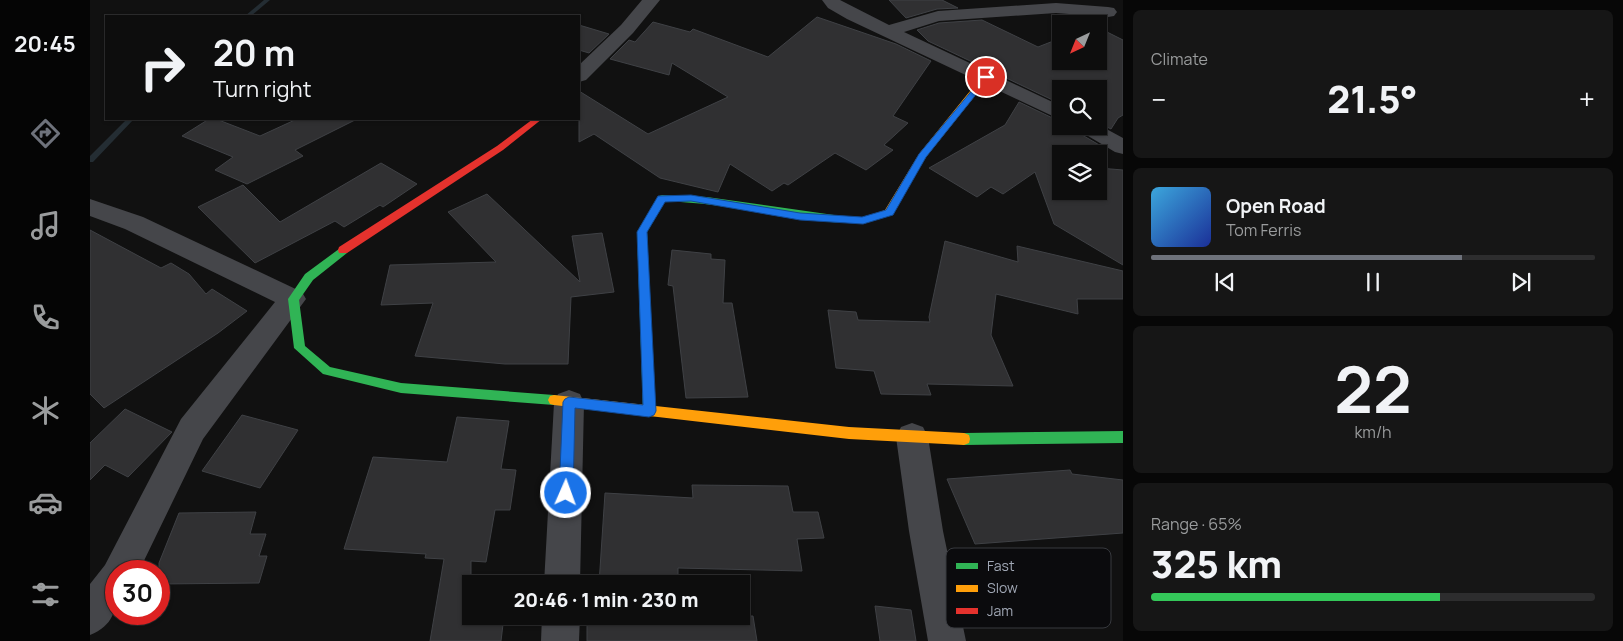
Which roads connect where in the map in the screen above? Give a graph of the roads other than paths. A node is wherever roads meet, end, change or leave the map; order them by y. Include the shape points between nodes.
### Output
1 (651, 0) edge
2 (827, 2) edge
3 (1116, 11) edge
4 (888, 31) junction
5 (580, 75) edge
6 (986, 77) junction
7 (1052, 110) edge
8 (537, 120) edge
9 (1101, 135) edge
10 (1123, 147) edge
11 (90, 208) edge
12 (294, 299) junction
13 (569, 402) junction
14 (649, 411) junction
15 (912, 437) junction
16 (1123, 437) edge
17 (126, 560) edge
18 (562, 575) edge
19 (105, 594) edge
20 (90, 616) edge
21 (561, 625) edge
22 (560, 641) edge
23 (947, 641) edge

1 - 5 street via 627,29
2 - 4 street
3 - 4 street via 1056,8 938,16
4 - 6 street
6 - 7 street
6 - 14 street via 922,156 889,212 863,221 800,216 691,198 662,198 642,232
8 - 12 street via 500,148 338,253 309,277
9 - 10 street
11 - 12 street via 134,223
12 - 13 street via 300,348 327,370 401,388
12 - 17 street via 192,429
13 - 14 street
13 - 18 street
14 - 15 street
15 - 16 street
15 - 23 street
19 - 20 street
21 - 22 street

